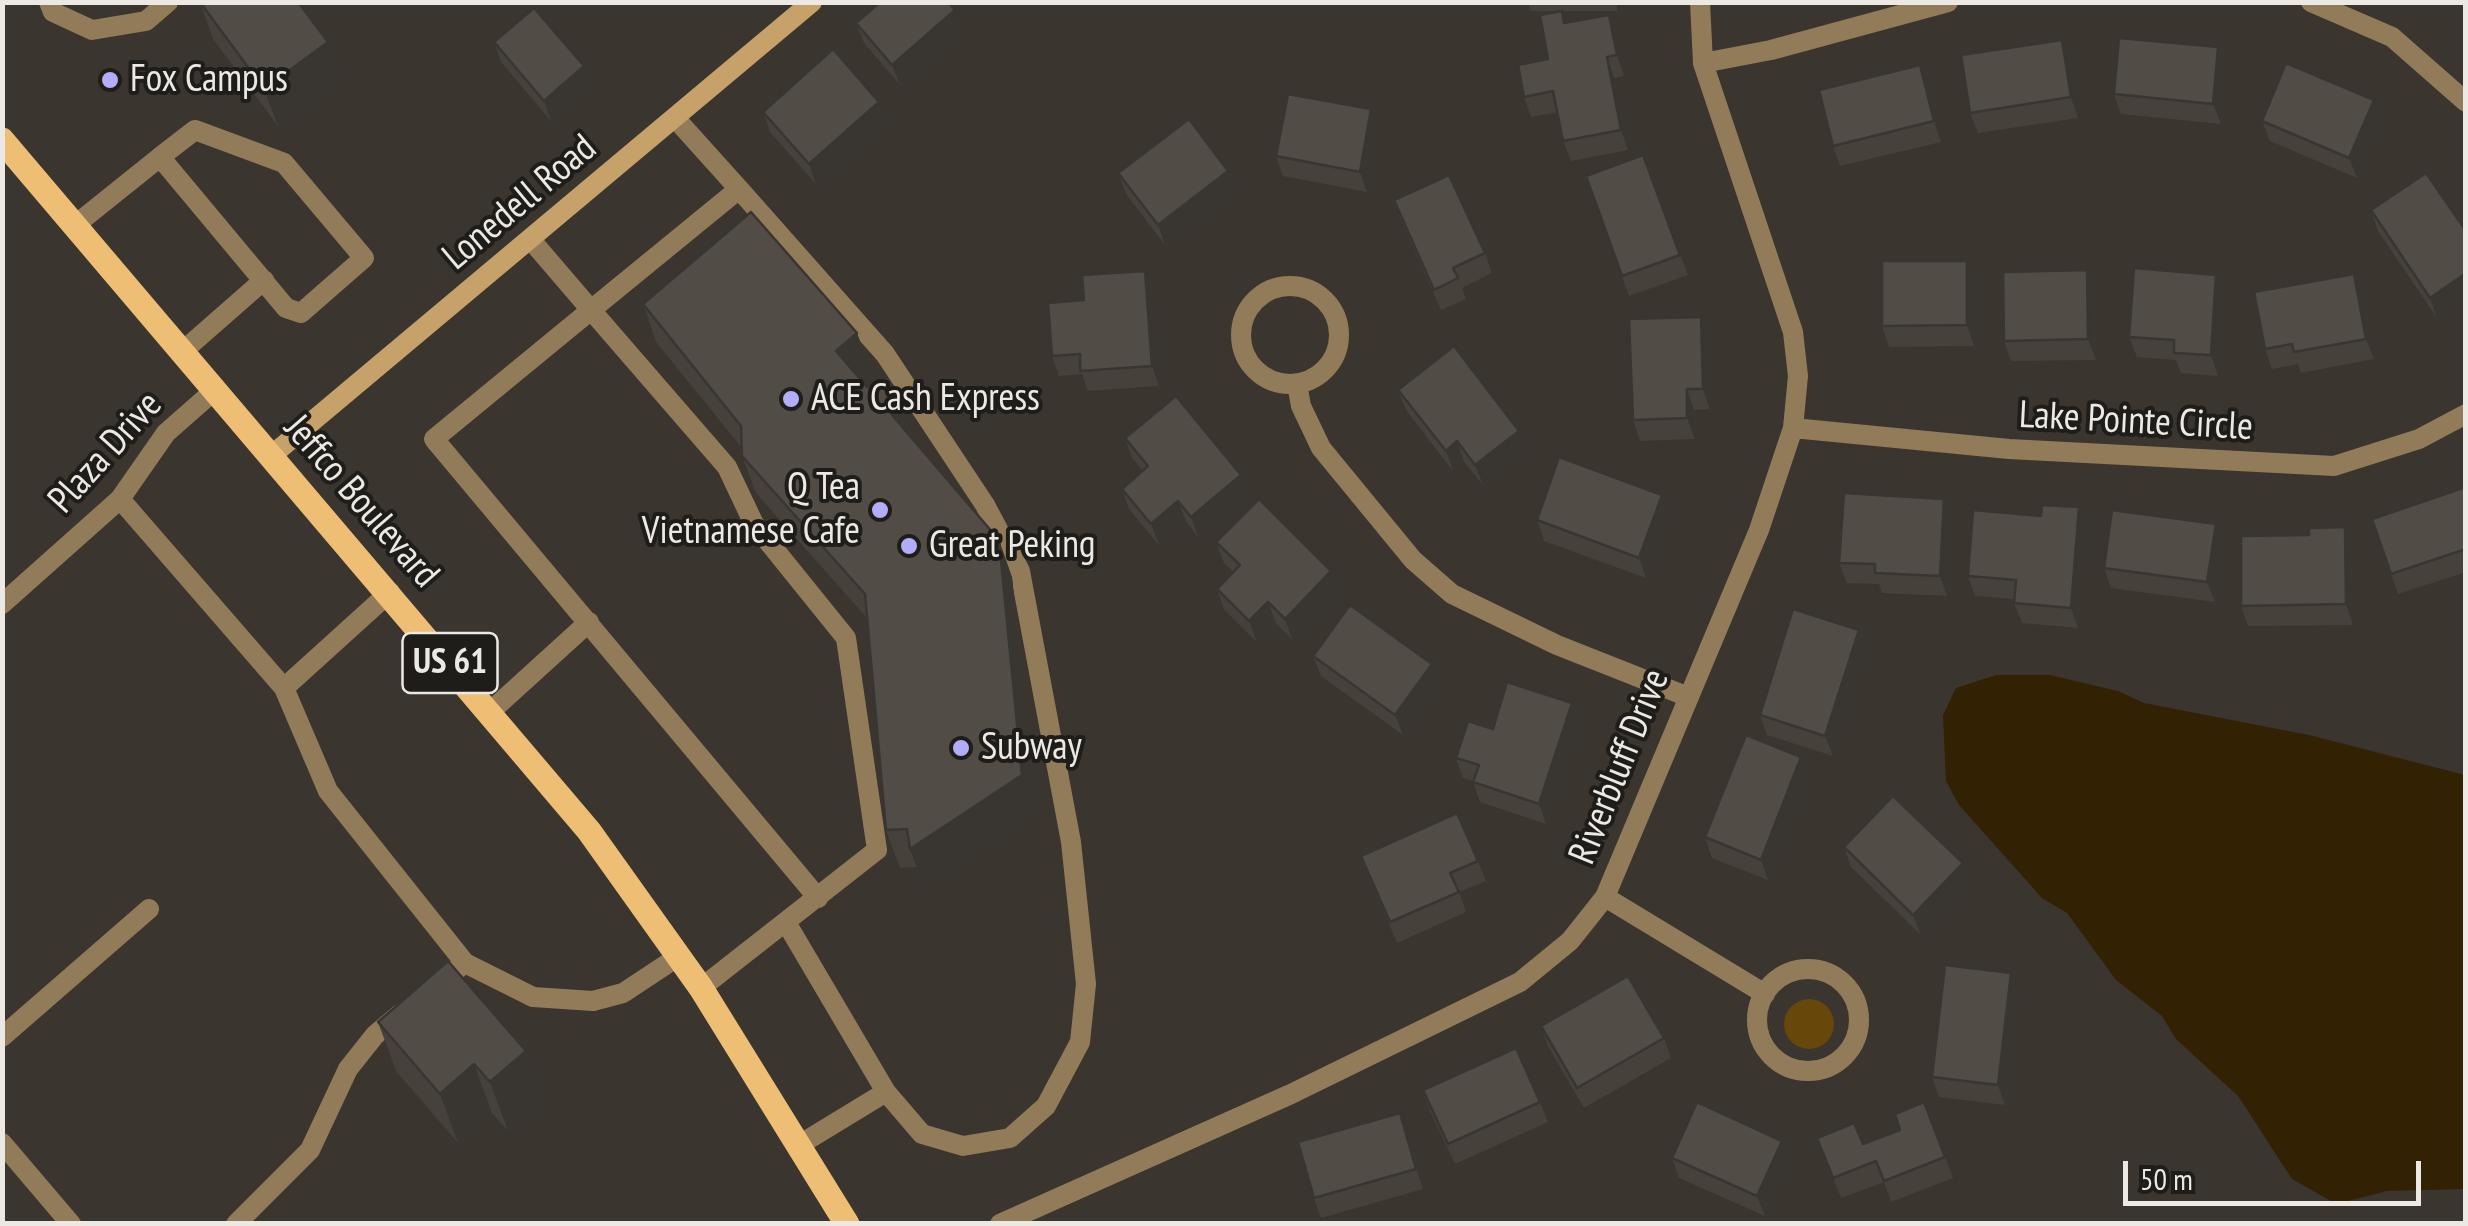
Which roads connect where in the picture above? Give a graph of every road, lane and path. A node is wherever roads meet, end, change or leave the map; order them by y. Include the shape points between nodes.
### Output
1 (49, 2) edge
2 (168, 2) edge
3 (812, 2) edge
4 (1700, 2) edge
5 (1948, 2) edge
6 (2310, 2) edge
7 (1704, 63) junction
8 (2466, 102) edge
9 (676, 119) junction
10 (2, 140) edge
11 (160, 156) junction
12 (740, 189) junction
13 (74, 226) junction
14 (531, 240) junction
15 (264, 280) junction
16 (592, 310) junction
17 (183, 351) junction
18 (1297, 384) junction
19 (216, 389) junction
20 (2466, 414) edge
21 (1793, 428) junction
22 (271, 456) junction
23 (120, 500) junction
24 (390, 592) junction
25 (2, 604) edge
26 (589, 622) junction
27 (284, 688) junction
28 (1686, 696) junction
29 (491, 711) junction
30 (1605, 897) junction
31 (818, 898) junction
32 (149, 909) dead end
33 (786, 924) junction
34 (679, 956) junction
35 (464, 964) junction
36 (702, 988) junction
37 (1765, 994) junction
38 (2, 1037) edge
39 (886, 1092) junction
40 (2, 1143) edge
41 (800, 1145) junction
42 (71, 1224) edge
43 (236, 1224) edge
44 (847, 1224) edge
45 (1000, 1224) edge

1 - 2 street via 52,12 92,30 146,21
3 - 9 street, Lonedell Road
4 - 7 street, Riverbluff Drive
5 - 7 street
6 - 8 street via 2392,38
7 - 21 street, Riverbluff Drive via 1794,332
9 - 12 street
9 - 14 street, Lonedell Road
10 - 13 main road, Jeffco Boulevard / US 61
11 - 13 street
11 - 15 street
11 - 15 street via 195,130 284,164 364,258 300,312 286,308
12 - 16 street
12 - 39 street via 885,354 1020,570 1070,842 1086,984 1080,1042 1046,1106 1010,1138 963,1146 922,1134
13 - 17 main road, Jeffco Boulevard / US 61
14 - 16 street
14 - 22 street, Lonedell Road
15 - 17 street
16 - 26 street via 434,439
16 - 31 street via 727,467 754,524 846,638 877,850
17 - 19 main road, Jeffco Boulevard / US 61
18 - 18 street via 1281,384 1254,369 1242,342 1247,312 1284,286 1314,292 1339,329 1324,371
18 - 28 street via 1321,448 1414,560 1452,594
19 - 22 main road, Jeffco Boulevard / US 61
19 - 23 street, Plaza Drive via 166,433
20 - 21 street, Lake Pointe Circle via 2419,439 2334,466 2010,449
21 - 28 street, Riverbluff Drive via 1759,530
22 - 24 main road, Jeffco Boulevard / US 61
23 - 25 street, Plaza Drive
23 - 27 street
24 - 27 street
24 - 29 main road, Jeffco Boulevard / US 61
26 - 29 street
26 - 31 street
27 - 35 street via 328,790
28 - 30 street, Riverbluff Drive
29 - 34 main road, Jeffco Boulevard / US 61
30 - 37 street
30 - 45 street, Riverbluff Drive via 1570,941 1520,982
31 - 33 street
32 - 38 street
33 - 36 street
33 - 39 street
34 - 35 street via 623,992 592,1001 533,997
34 - 36 main road, Jeffco Boulevard / US 61
35 - 43 street via 375,1034 348,1069 310,1150
36 - 41 main road, Jeffco Boulevard / US 61
37 - 37 street via 1757,1026 1762,1043 1786,1066 1819,1070 1847,1054 1859,1023 1857,1006 1838,979 1823,971 1790,972
39 - 41 street
40 - 42 street
41 - 44 main road, Jeffco Boulevard / US 61

